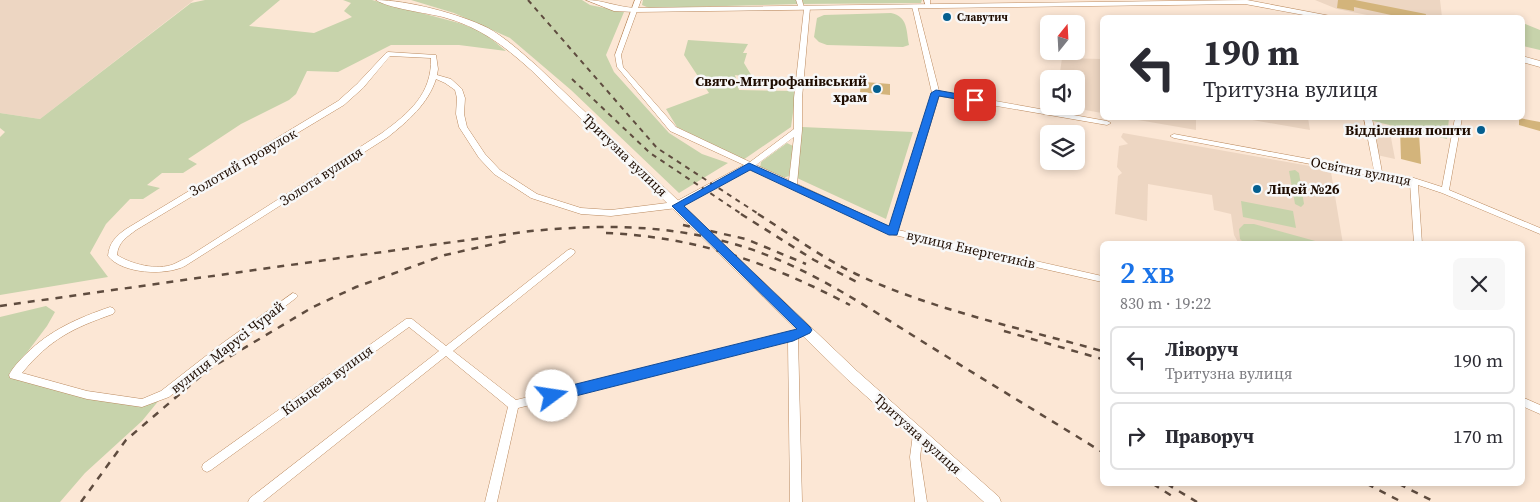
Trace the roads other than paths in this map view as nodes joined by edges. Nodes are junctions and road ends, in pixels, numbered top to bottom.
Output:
1 (380, 0) edge
2 (590, 0) edge
3 (638, 0) edge
4 (1049, 2) edge
5 (928, 3) edge
6 (802, 5) edge
7 (915, 6) junction
8 (635, 10) junction
9 (1320, 15) edge
10 (1525, 60) edge
11 (1540, 64) edge
12 (433, 76) junction
13 (432, 87) junction
14 (458, 88) junction
15 (936, 93) junction
16 (1368, 120) edge
17 (1459, 120) edge
18 (1107, 124) dead end
19 (798, 130) junction
20 (1174, 136) dead end
21 (749, 166) junction
22 (1378, 173) junction
23 (1414, 181) junction
24 (793, 185) junction
25 (1445, 191) junction
26 (677, 206) junction
27 (1540, 231) edge
28 (893, 232) junction
29 (1418, 241) edge
30 (571, 252) dead end
31 (172, 268) joint
32 (1100, 279) edge
33 (293, 296) dead end
34 (110, 311) dead end
35 (806, 330) junction
36 (793, 336) junction
37 (446, 351) junction
38 (1525, 402) edge
39 (514, 405) junction
40 (1540, 410) edge
41 (918, 434) junction
42 (207, 467) dead end
43 (254, 502) edge
44 (490, 502) edge
45 (796, 502) edge
46 (922, 502) edge
47 (994, 502) edge

1 - 26 street, Тритузна вулиця
2 - 8 street
3 - 8 street, вулиця Енергетиків
4 - 5 street
4 - 9 street
5 - 7 street
6 - 7 street
6 - 8 street
6 - 19 street
7 - 15 street
8 - 21 street, вулиця Енергетиків
10 - 11 street
12 - 13 street
12 - 14 street
12 - 31 street, Золотий провулок
13 - 14 street
13 - 31 street, Золота вулиця
14 - 26 street
15 - 18 street
15 - 28 street
16 - 22 street
17 - 25 street
19 - 21 street
19 - 24 street
20 - 22 street, Освітня вулиця
21 - 24 street, вулиця Енергетиків
21 - 26 street
22 - 23 street, Освітня вулиця
23 - 25 street, Освітня вулиця
23 - 29 street
24 - 28 street, вулиця Енергетиків
25 - 27 street, Освітня вулиця
26 - 35 street, Тритузна вулиця
28 - 32 street, вулиця Енергетиків
30 - 37 street
33 - 34 street, вулиця Марусі Чурай
35 - 36 street
35 - 41 street, Тритузна вулиця
36 - 39 street
36 - 45 street
37 - 39 street, Кільцева вулиця
37 - 42 street, Кільцева вулиця
37 - 43 street
38 - 40 street
39 - 44 street
41 - 46 street
41 - 47 street, Тритузна вулиця

